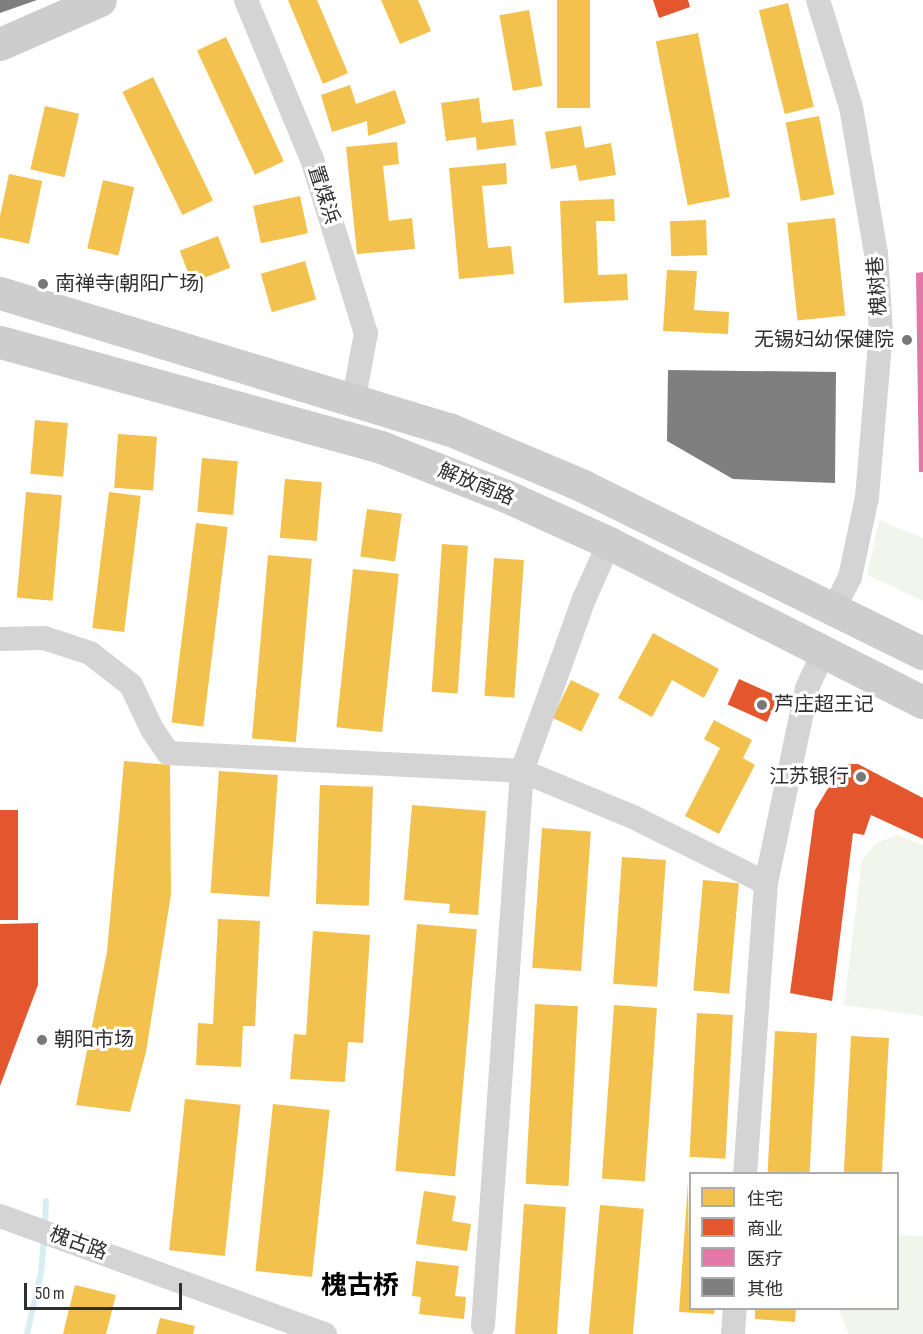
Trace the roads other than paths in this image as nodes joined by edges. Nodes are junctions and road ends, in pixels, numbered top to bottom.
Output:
1 (100, 0) edge
2 (246, 0) edge
3 (818, 0) edge
4 (0, 44) edge
5 (0, 293) edge
6 (0, 342) edge
7 (354, 398) junction
8 (609, 543) junction
9 (834, 609) junction
10 (0, 639) edge
11 (824, 652) junction
12 (923, 653) edge
13 (923, 702) edge
14 (522, 771) junction
15 (766, 883) junction
16 (745, 1172) edge
17 (0, 1216) edge
18 (735, 1310) edge
19 (483, 1326) dead end
20 (325, 1334) edge
21 (734, 1334) edge

1 - 4 main road
2 - 7 street, 置煤浜
3 - 9 street, 槐树巷
5 - 7 main road, 解放南路
6 - 8 main road, 解放南路
7 - 9 main road, 解放南路
8 - 11 main road, 解放南路
8 - 14 street
9 - 12 main road, 解放南路
10 - 14 street
11 - 13 main road, 解放南路
11 - 15 street
14 - 15 street
14 - 19 street
15 - 16 street
17 - 20 street, 槐古路
18 - 21 street

